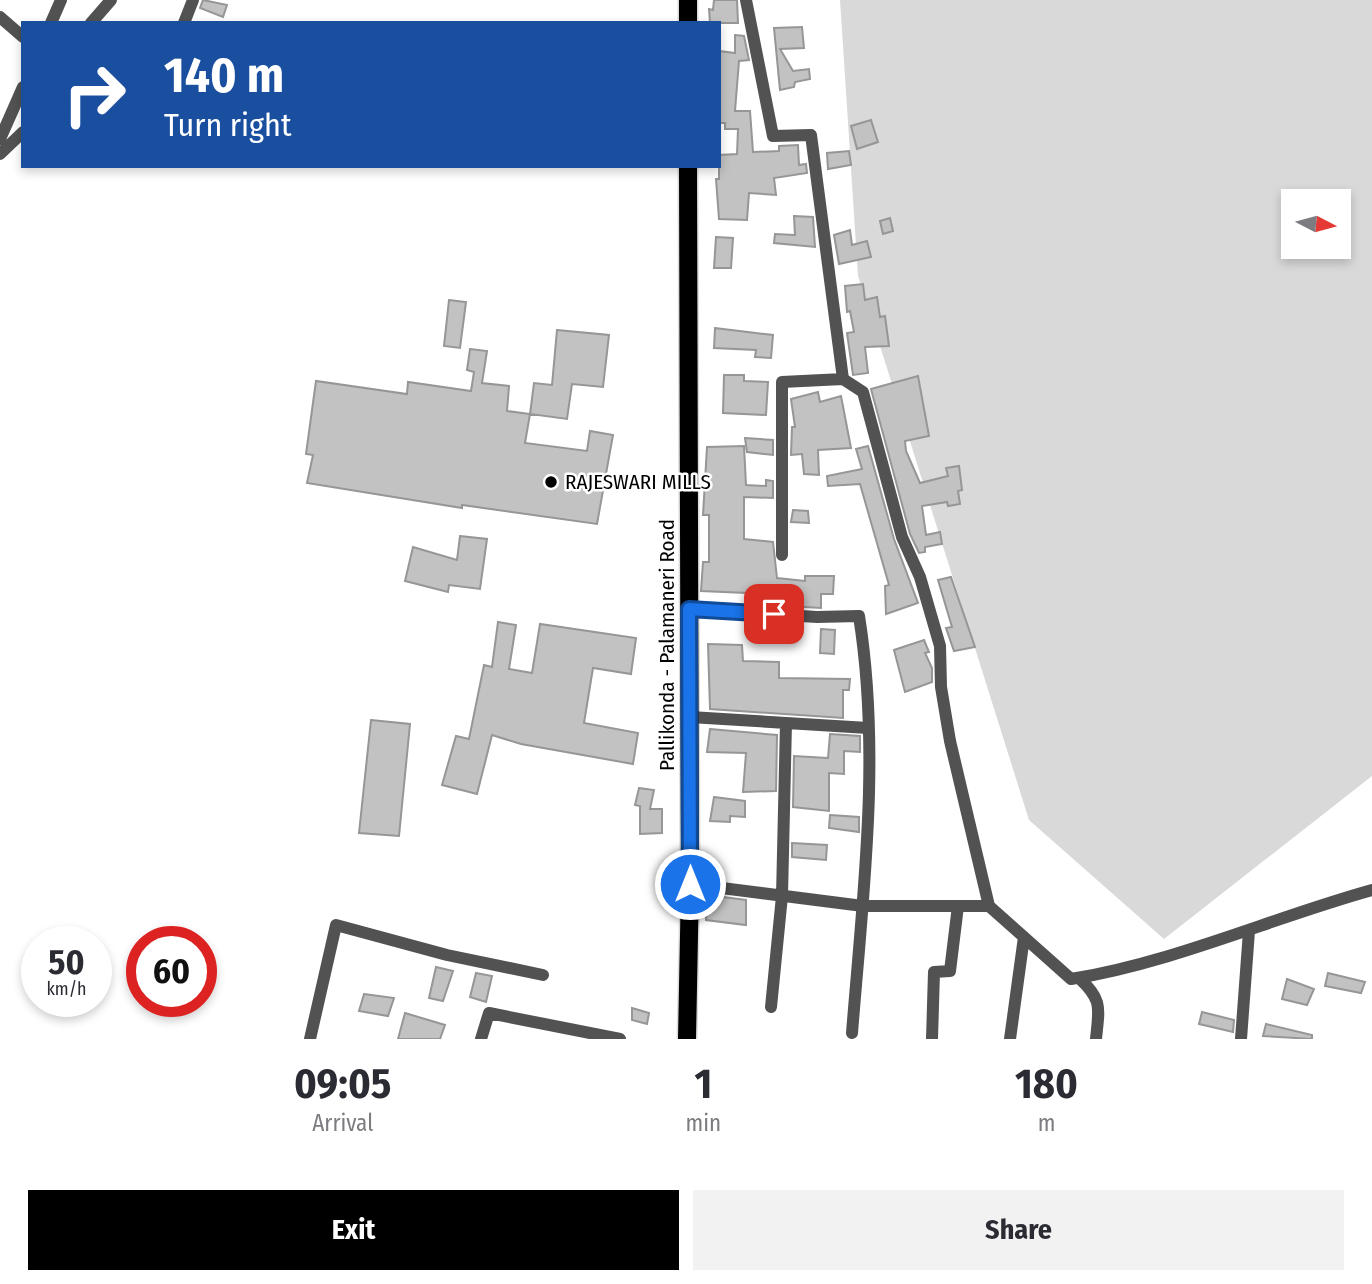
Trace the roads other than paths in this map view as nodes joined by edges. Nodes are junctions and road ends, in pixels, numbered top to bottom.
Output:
1 (61, 0) edge
2 (111, 0) edge
3 (193, 0) edge
4 (688, 0) edge
5 (746, 0) edge
6 (0, 17) edge
7 (52, 21) edge
8 (93, 21) edge
9 (185, 21) edge
10 (688, 21) edge
11 (21, 35) edge
12 (21, 92) edge
13 (21, 134) edge
14 (0, 139) edge
15 (0, 154) edge
16 (688, 168) edge
17 (844, 379) junction
18 (782, 555) dead end
19 (689, 609) junction
20 (690, 717) junction
21 (786, 723) junction
22 (868, 728) junction
23 (690, 884) junction
24 (1372, 890) edge
25 (782, 895) junction
26 (863, 906) junction
27 (958, 906) junction
28 (989, 906) junction
29 (1249, 931) junction
30 (1024, 937) junction
31 (543, 975) dead end
32 (1079, 978) junction
33 (771, 1007) dead end
34 (852, 1033) dead end
35 (310, 1039) edge
36 (481, 1039) edge
37 (620, 1039) edge
38 (687, 1039) edge
39 (932, 1039) edge
40 (1010, 1039) edge
41 (1096, 1039) edge
42 (1241, 1039) edge

1 - 7 street
2 - 8 street
3 - 9 street
4 - 10 main road
5 - 17 street
6 - 11 street
12 - 14 street
13 - 15 street
16 - 19 main road, Pallikonda - Palamaneri Road
17 - 18 street
17 - 28 street
19 - 20 main road, Pallikonda - Palamaneri Road
19 - 22 street
20 - 21 street
20 - 23 main road, Pallikonda - Palamaneri Road
21 - 22 street
21 - 25 street
22 - 26 street
23 - 25 street
23 - 38 main road, Pallikonda - Palamaneri Road
24 - 29 street
25 - 26 street
25 - 33 street
26 - 27 street
26 - 34 street
27 - 28 street
27 - 39 street
28 - 30 street
29 - 32 street
29 - 42 street
30 - 32 street
30 - 40 street
31 - 35 street
32 - 41 street
36 - 37 street

